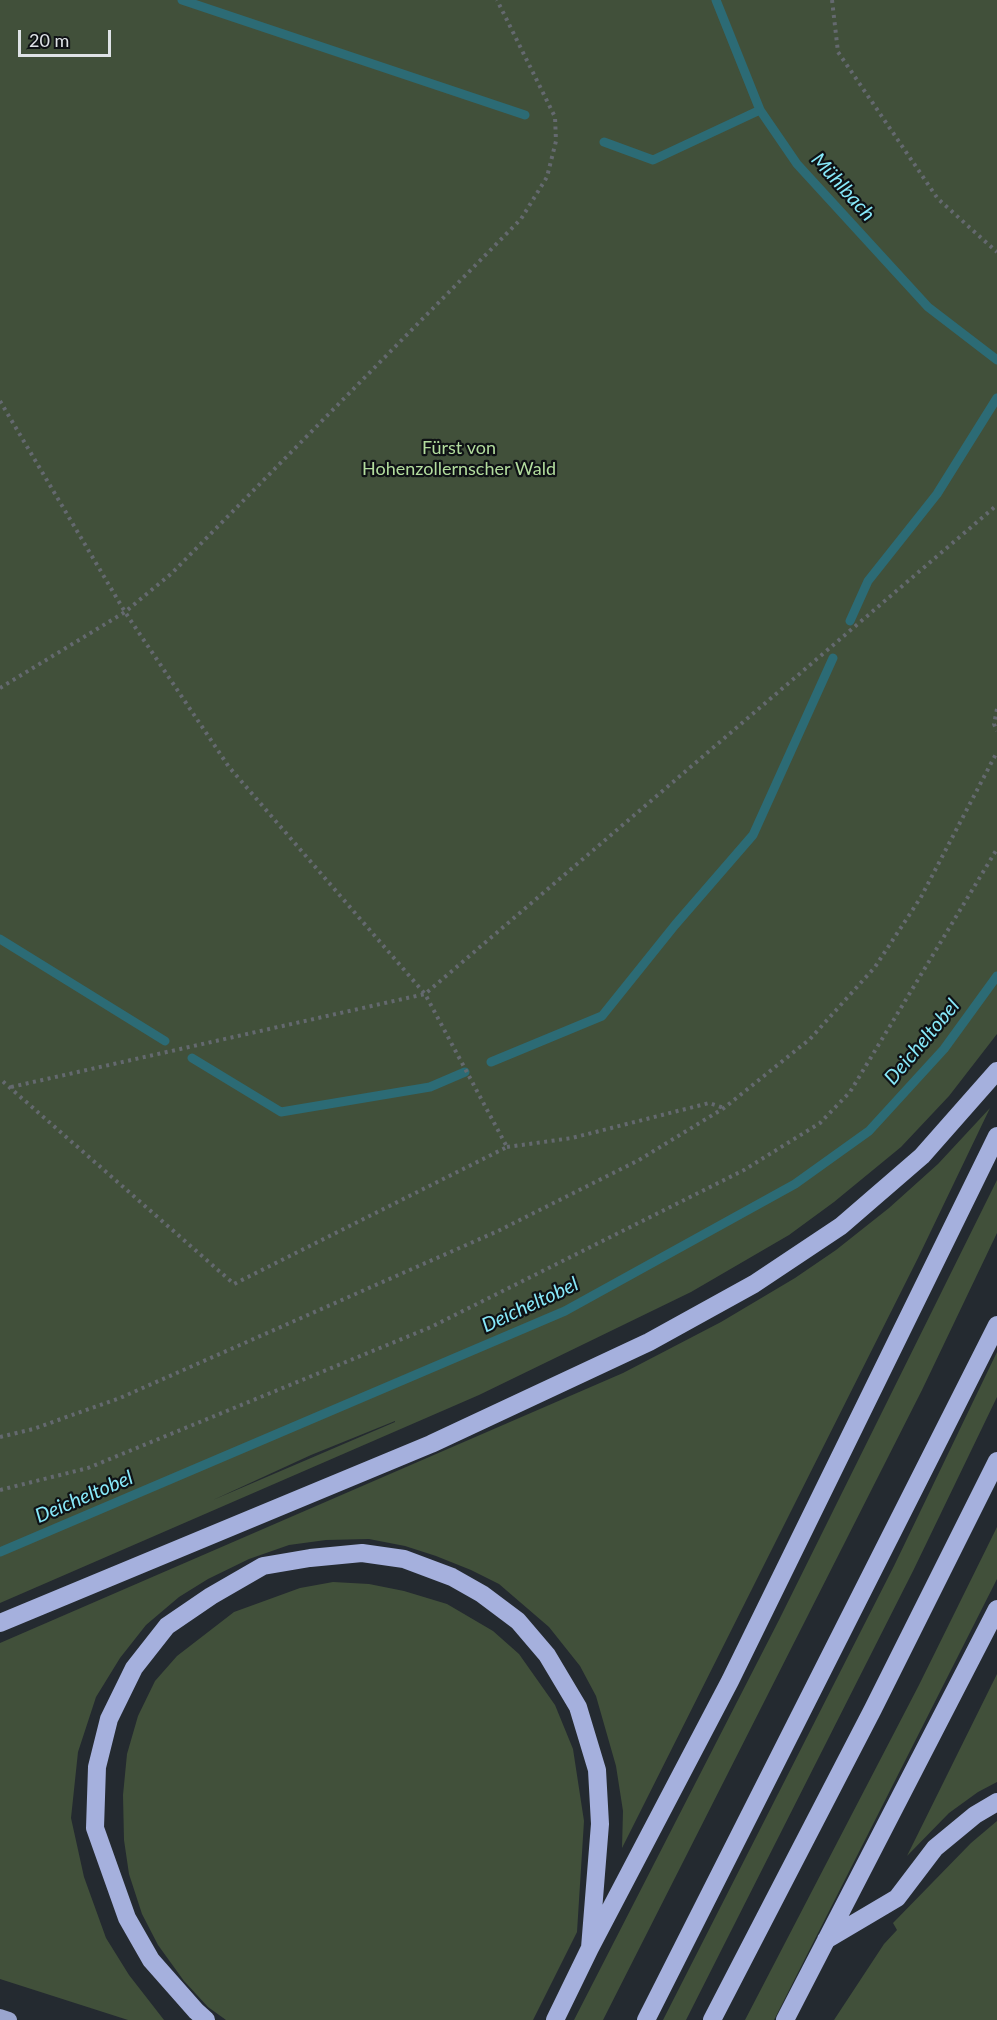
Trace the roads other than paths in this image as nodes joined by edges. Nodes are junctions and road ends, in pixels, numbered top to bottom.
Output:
1 (997, 1071) edge
2 (997, 1136) edge
3 (997, 1325) edge
4 (997, 1461) edge
5 (997, 1609) edge
6 (0, 1623) edge
7 (997, 1802) edge
8 (826, 1940) junction
9 (590, 1948) junction
10 (0, 2017) edge
11 (9, 2020) edge
12 (206, 2020) edge
13 (555, 2020) edge
14 (646, 2020) edge
15 (712, 2020) edge
16 (785, 2020) edge

1 - 6 highway
2 - 9 highway
3 - 14 highway
4 - 15 highway
5 - 8 highway
7 - 8 highway
8 - 16 highway
9 - 12 highway
9 - 13 highway
10 - 11 highway

